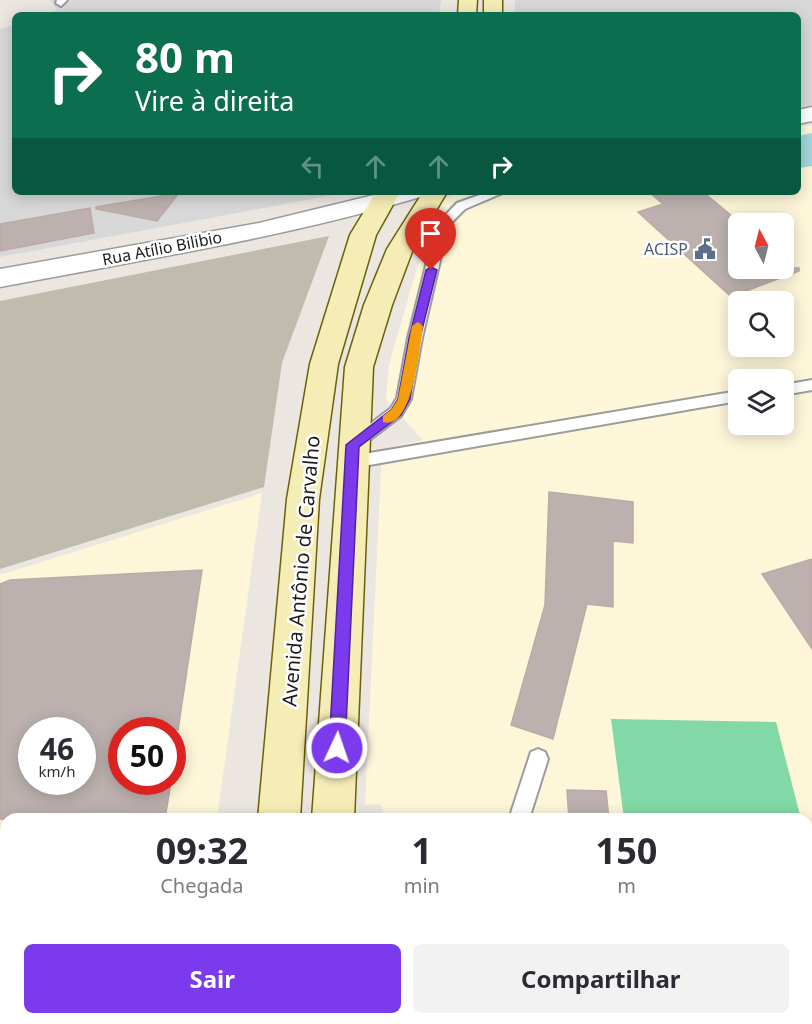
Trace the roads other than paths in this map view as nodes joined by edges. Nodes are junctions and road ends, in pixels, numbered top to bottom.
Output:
1 (433, 195) edge
2 (492, 195) edge
3 (384, 198) edge
4 (323, 217) junction
5 (363, 235) junction
6 (400, 249) junction
7 (0, 278) edge
8 (812, 385) edge
9 (794, 388) edge
10 (728, 397) edge
11 (352, 453) junction
12 (538, 759) dead end
13 (279, 813) edge
14 (333, 813) edge
15 (521, 813) edge

1 - 6 main road, Avenida Antônio de Carvalho
2 - 11 lane
3 - 4 street, Rua Atílio Bilibio
3 - 5 main road, Avenida Antônio de Carvalho
3 - 6 main road
4 - 5 street
4 - 7 street, Rua Atílio Bilibio
5 - 13 main road, Avenida Antônio de Carvalho
6 - 11 main road, Avenida Antônio de Carvalho
8 - 9 lane
10 - 11 lane
11 - 14 main road, Avenida Antônio de Carvalho
12 - 15 lane

